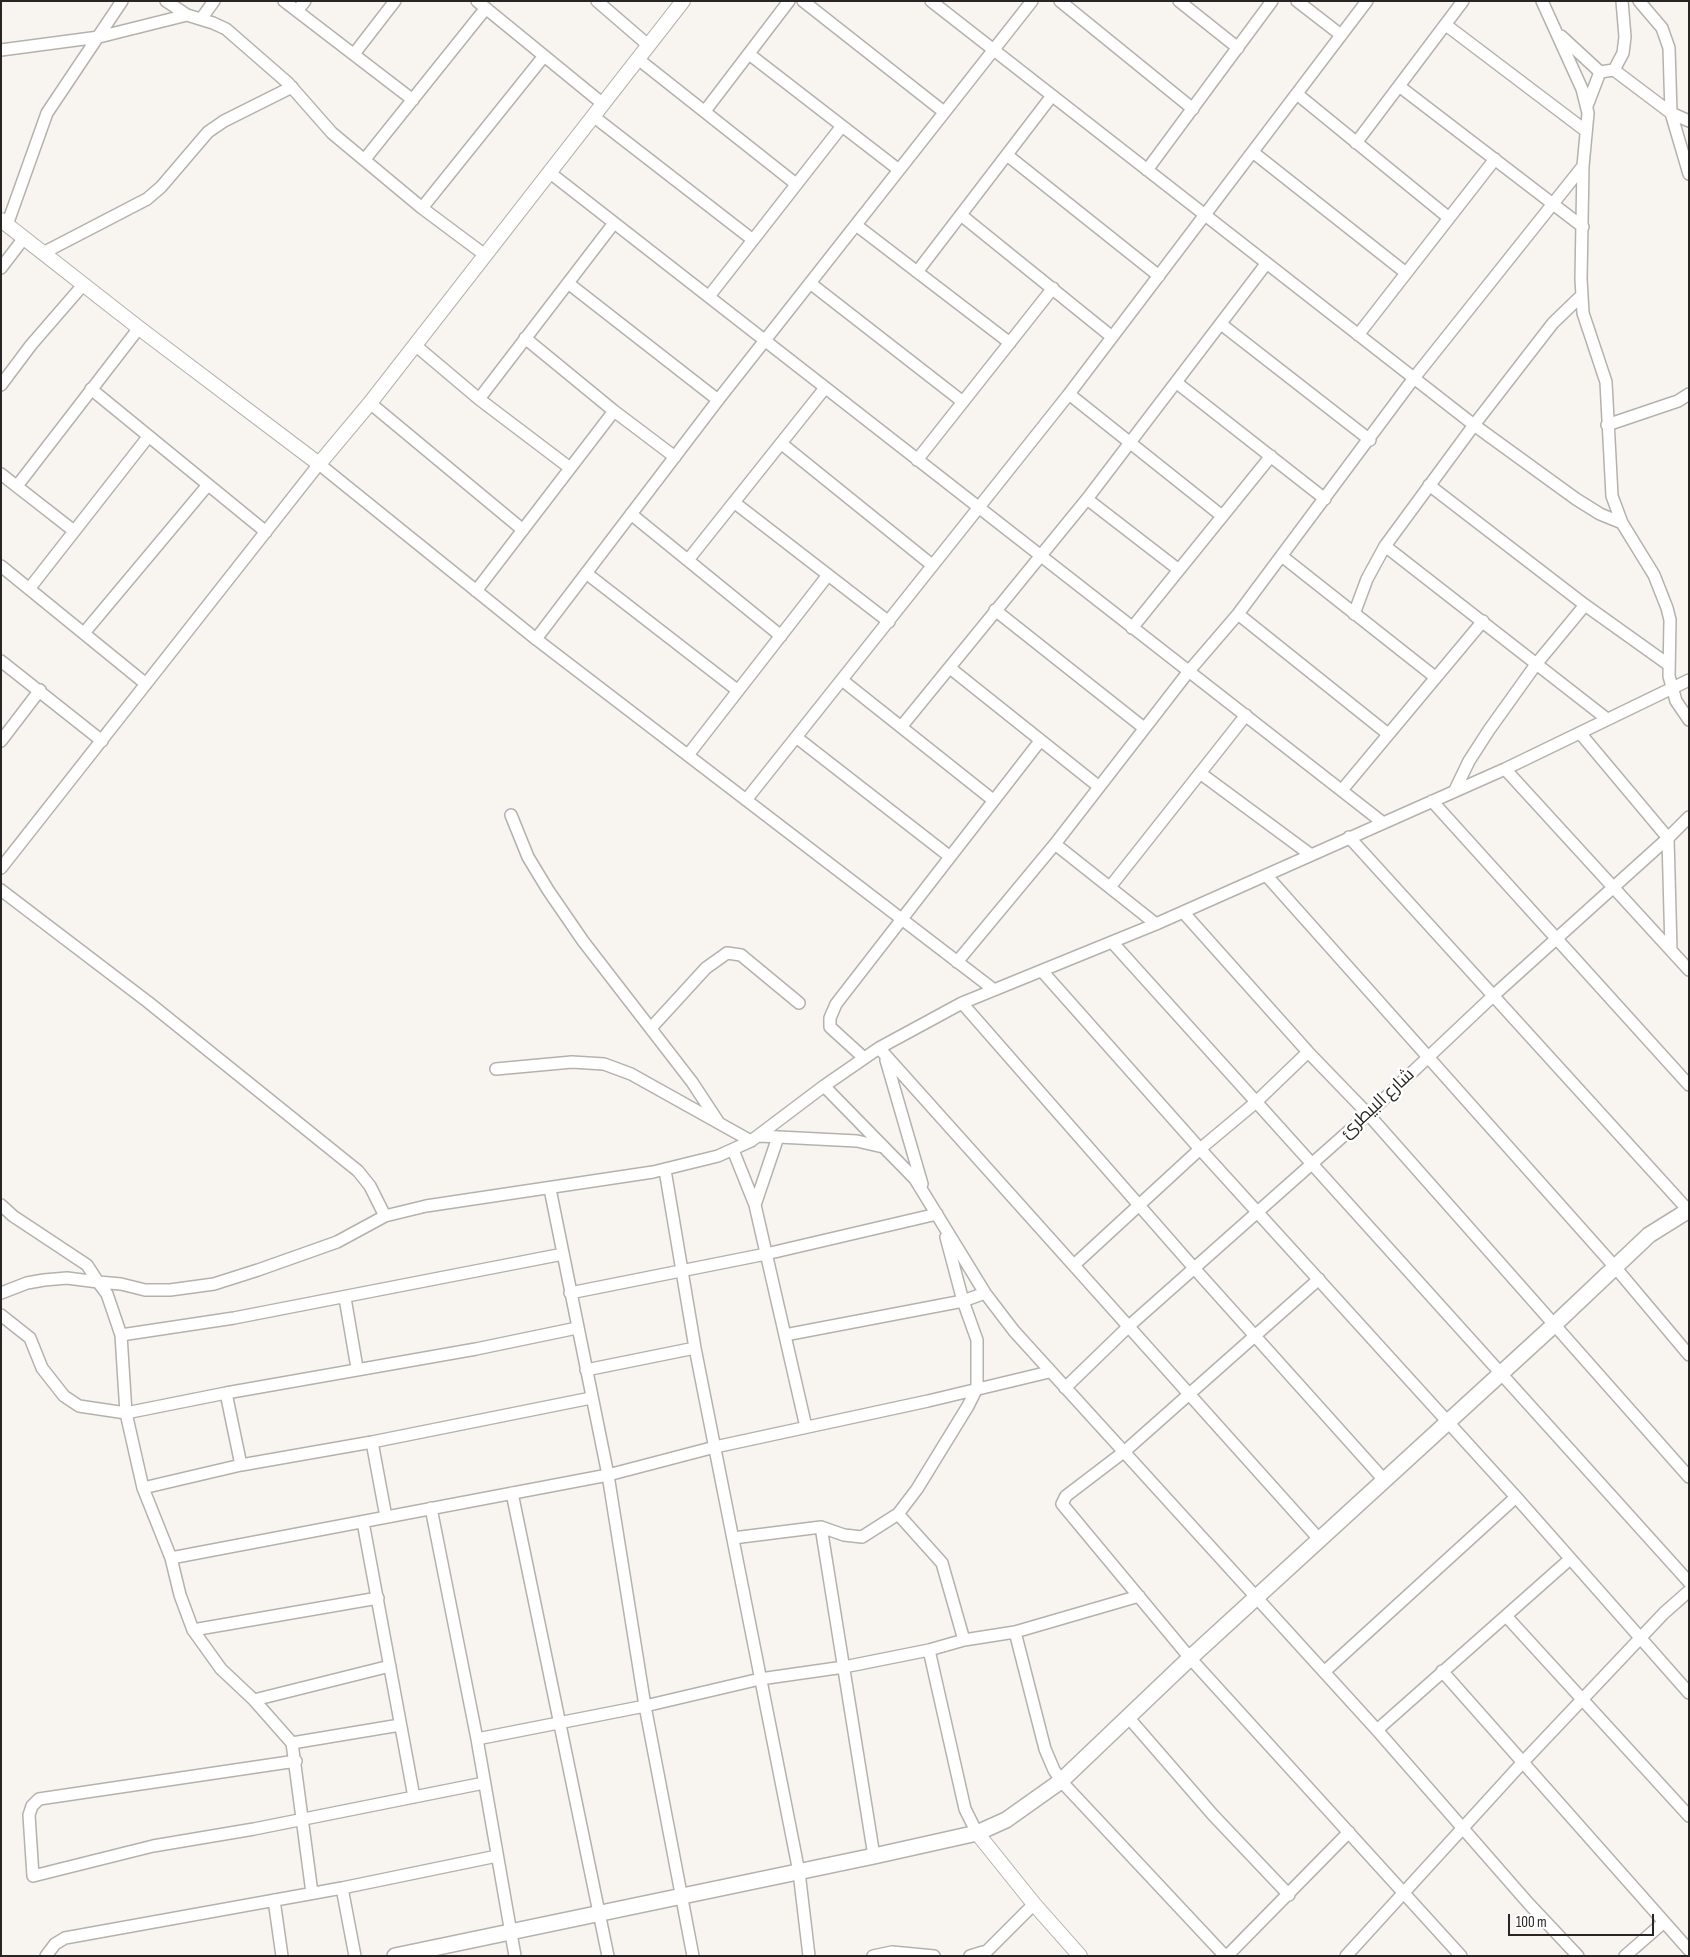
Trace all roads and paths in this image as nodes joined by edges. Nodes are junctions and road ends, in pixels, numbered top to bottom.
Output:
1 (122, 1) edge
2 (166, 1) edge
3 (214, 1) edge
4 (284, 1) edge
5 (305, 1) edge
6 (395, 1) edge
7 (597, 1) edge
8 (682, 1) edge
9 (789, 1) edge
10 (802, 1) edge
11 (1032, 1) edge
12 (1060, 1) edge
13 (1179, 1) edge
14 (1272, 1) edge
15 (1297, 1) edge
16 (1368, 1) edge
17 (1463, 1) edge
18 (1542, 1) edge
19 (1622, 1) edge
20 (934, 2) edge
21 (1641, 2) edge
22 (481, 5) edge
23 (298, 11) junction
24 (186, 16) junction
25 (201, 19) junction
26 (1446, 25) junction
27 (1555, 31) junction
28 (1341, 35) junction
29 (98, 37) junction
30 (648, 45) junction
31 (1238, 48) junction
32 (1, 50) edge
33 (992, 51) junction
34 (354, 54) junction
35 (749, 54) junction
36 (544, 56) junction
37 (638, 59) junction
38 (1614, 70) junction
39 (1600, 72) junction
40 (1399, 86) junction
41 (292, 87) junction
42 (1297, 94) junction
43 (1051, 97) junction
44 (413, 100) junction
45 (603, 104) junction
46 (1587, 106) junction
47 (1193, 108) junction
48 (705, 111) junction
49 (944, 112) junction
50 (1671, 113) junction
51 (594, 116) junction
52 (1689, 121) edge
53 (842, 126) junction
54 (1586, 131) junction
55 (1356, 144) junction
56 (1254, 153) junction
57 (1007, 155) junction
58 (365, 159) junction
59 (1495, 159) junction
60 (1583, 166) junction
61 (899, 170) junction
62 (1147, 170) junction
63 (549, 172) junction
64 (1689, 174) edge
65 (796, 184) junction
66 (1553, 204) junction
67 (422, 208) junction
68 (961, 215) junction
69 (1205, 217) junction
70 (1449, 218) junction
71 (4, 222) edge
72 (614, 223) junction
73 (856, 225) junction
74 (1582, 227) junction
75 (24, 238) junction
76 (753, 240) junction
77 (43, 253) junction
78 (485, 254) junction
79 (1266, 264) junction
80 (1, 268) edge
81 (917, 272) junction
82 (1406, 273) junction
83 (1159, 276) junction
84 (568, 283) junction
85 (810, 283) junction
86 (84, 285) junction
87 (1053, 288) junction
88 (710, 295) junction
89 (1582, 295) junction
90 (1221, 324) junction
91 (138, 328) junction
92 (1358, 335) junction
93 (1112, 337) junction
94 (525, 338) junction
95 (766, 341) junction
96 (1010, 343) junction
97 (415, 345) junction
98 (1414, 378) junction
99 (1176, 383) junction
100 (1, 385) edge
101 (825, 388) junction
102 (91, 389) junction
103 (1069, 394) junction
104 (1689, 394) edge
105 (479, 399) junction
106 (718, 400) junction
107 (963, 402) junction
108 (370, 403) junction
109 (614, 411) junction
110 (1474, 425) junction
111 (1607, 425) junction
112 (148, 437) junction
113 (1370, 440) junction
114 (1131, 443) junction
115 (782, 444) junction
116 (1271, 456) junction
117 (675, 457) junction
118 (917, 460) junction
119 (319, 464) junction
120 (570, 468) junction
121 (1, 474) edge
122 (1429, 485) junction
123 (17, 486) junction
124 (207, 486) junction
125 (1087, 499) junction
126 (1325, 499) junction
127 (735, 503) junction
128 (979, 508) junction
129 (632, 514) junction
130 (1222, 516) junction
131 (1622, 524) junction
132 (523, 530) junction
133 (74, 531) junction
134 (266, 532) junction
135 (1385, 546) junction
136 (1040, 555) junction
137 (1282, 557) junction
138 (688, 560) junction
139 (932, 565) junction
140 (1, 566) edge
141 (1179, 570) junction
142 (586, 573) junction
143 (828, 575) junction
144 (29, 589) junction
145 (476, 591) junction
146 (1585, 605) junction
147 (994, 610) junction
148 (1238, 614) junction
149 (1354, 614) junction
150 (1483, 621) junction
151 (889, 622) junction
152 (1132, 628) junction
153 (84, 633) junction
154 (781, 636) junction
155 (536, 639) junction
156 (1, 661) edge
157 (1537, 663) junction
158 (1668, 665) junction
159 (950, 668) junction
160 (1190, 671) junction
161 (1436, 677) junction
162 (842, 680) junction
163 (1689, 680) edge
164 (146, 684) junction
165 (1672, 687) junction
166 (40, 690) junction
167 (737, 690) junction
168 (1246, 715) junction
169 (1607, 719) junction
170 (1689, 720) edge
171 (901, 727) junction
172 (1144, 728) junction
173 (1580, 733) junction
174 (1388, 734) junction
175 (796, 736) junction
176 (1, 741) edge
177 (102, 741) junction
178 (1040, 741) junction
179 (688, 755) junction
180 (1505, 769) junction
181 (1200, 772) junction
182 (1098, 786) junction
183 (1342, 790) junction
184 (1455, 790) junction
185 (746, 800) junction
186 (993, 800) junction
187 (1432, 801) junction
188 (512, 815) dead end
189 (1689, 817) edge
190 (1382, 822) junction
191 (1349, 837) junction
192 (1668, 838) junction
193 (1055, 844) junction
194 (1311, 855) junction
195 (949, 856) junction
196 (1, 868) edge
197 (1266, 874) junction
198 (1110, 887) junction
199 (1613, 889) junction
200 (1, 890) edge
201 (1183, 912) junction
202 (900, 918) junction
203 (1156, 924) junction
204 (1557, 939) junction
205 (1112, 942) junction
206 (1670, 950) junction
207 (957, 962) junction
208 (1042, 970) junction
209 (1689, 970) edge
210 (993, 990) junction
211 (1494, 996) junction
212 (799, 1003) dead end
213 (962, 1003) junction
214 (651, 1028) junction
215 (882, 1052) junction
216 (1308, 1052) junction
217 (864, 1058) junction
218 (1428, 1058) junction
219 (496, 1070) dead end
220 (1689, 1085) edge
221 (824, 1086) junction
222 (1255, 1103) junction
223 (1368, 1114) junction
224 (719, 1123) junction
225 (778, 1137) junction
226 (755, 1138) junction
227 (885, 1148) junction
228 (1200, 1149) junction
229 (733, 1150) junction
230 (1312, 1164) junction
231 (665, 1170) junction
232 (550, 1189) junction
233 (925, 1194) junction
234 (1, 1205) edge
235 (755, 1205) junction
236 (1140, 1206) junction
237 (1689, 1210) edge
238 (1257, 1211) junction
239 (937, 1214) junction
240 (385, 1216) junction
241 (943, 1226) junction
242 (563, 1254) junction
243 (766, 1254) junction
244 (1074, 1265) junction
245 (1615, 1267) junction
246 (1194, 1268) junction
247 (681, 1271) junction
248 (1319, 1278) junction
249 (98, 1282) junction
250 (1, 1293) edge
251 (570, 1293) junction
252 (986, 1293) junction
253 (345, 1298) junction
254 (963, 1301) junction
255 (1, 1315) edge
256 (1555, 1324) junction
257 (1128, 1326) junction
258 (577, 1328) junction
259 (120, 1335) junction
260 (785, 1335) junction
261 (1254, 1335) junction
262 (695, 1348) junction
263 (1689, 1355) edge
264 (357, 1368) junction
265 (586, 1370) junction
266 (1049, 1372) junction
267 (1501, 1373) junction
268 (977, 1388) junction
269 (1065, 1388) junction
270 (226, 1393) junction
271 (1189, 1393) junction
272 (591, 1398) junction
273 (126, 1413) junction
274 (1447, 1422) junction
275 (806, 1427) junction
276 (372, 1442) junction
277 (714, 1447) junction
278 (1125, 1451) junction
279 (241, 1465) junction
280 (608, 1475) junction
281 (1689, 1477) edge
282 (1385, 1481) junction
283 (143, 1488) junction
284 (512, 1494) junction
285 (1516, 1497) junction
286 (431, 1508) junction
287 (898, 1514) junction
288 (386, 1517) junction
289 (363, 1522) junction
290 (821, 1527) junction
291 (733, 1538) junction
292 (1319, 1539) junction
293 (171, 1558) junction
294 (1570, 1559) junction
295 (1689, 1582) edge
296 (1689, 1591) edge
297 (1139, 1596) junction
298 (1256, 1597) junction
299 (378, 1598) junction
300 (1506, 1616) junction
301 (193, 1630) junction
302 (1015, 1632) junction
303 (1642, 1639) junction
304 (964, 1640) junction
305 (929, 1650) junction
306 (1190, 1658) junction
307 (390, 1666) junction
308 (844, 1667) junction
309 (1442, 1671) junction
310 (1324, 1672) junction
311 (760, 1679) junction
312 (1689, 1693) edge
313 (254, 1700) junction
314 (1583, 1700) junction
315 (646, 1706) junction
316 (1128, 1717) junction
317 (558, 1724) junction
318 (400, 1725) junction
319 (1377, 1730) junction
320 (477, 1739) junction
321 (292, 1743) junction
322 (296, 1761) junction
323 (1523, 1762) junction
324 (1061, 1781) junction
325 (484, 1783) junction
326 (414, 1797) junction
327 (1689, 1816) edge
328 (304, 1819) junction
329 (1463, 1827) junction
330 (1349, 1832) junction
331 (977, 1833) junction
332 (496, 1856) junction
333 (874, 1856) junction
334 (799, 1872) junction
335 (342, 1888) junction
336 (1404, 1892) junction
337 (312, 1893) junction
338 (1289, 1895) junction
339 (683, 1897) junction
340 (274, 1900) junction
341 (1034, 1904) junction
342 (601, 1915) junction
343 (1664, 1922) junction
344 (511, 1933) junction
345 (1689, 1950) edge
346 (434, 1952) edge
347 (892, 1954) edge
348 (982, 1954) edge
349 (46, 1956) edge
350 (282, 1956) edge
351 (355, 1956) edge
352 (395, 1956) edge
353 (515, 1956) edge
354 (608, 1956) edge
355 (693, 1956) edge
356 (810, 1956) edge
357 (873, 1956) edge
358 (934, 1956) edge
359 (970, 1956) edge
360 (1080, 1956) edge
361 (1226, 1956) edge
362 (1346, 1956) edge
363 (1461, 1956) edge
364 (1578, 1956) edge
365 (1625, 1956) edge

1 - 29 street
2 - 24 street
3 - 25 street
4 - 23 street
5 - 23 street
6 - 34 street
7 - 30 street
8 - 30 street
9 - 35 street
10 - 49 street
11 - 33 street
12 - 47 street
13 - 31 street
14 - 31 street
15 - 28 street
16 - 28 street
17 - 26 street
18 - 27 street
19 - 38 street
20 - 33 street
21 - 50 street
22 - 36 street
22 - 44 street
23 - 34 street
24 - 25 street
24 - 29 street
25 - 41 street
26 - 40 street
26 - 54 street
27 - 39 street
27 - 46 street
28 - 42 street
29 - 32 street
29 - 71 street
30 - 37 street
31 - 47 street
33 - 43 street
33 - 49 street
34 - 44 street
35 - 48 street
35 - 53 street
36 - 45 street
36 - 67 street
37 - 45 street
37 - 48 street
38 - 39 street
38 - 50 street
39 - 46 street
40 - 55 street
40 - 59 street
41 - 58 street
41 - 77 street
42 - 55 street
42 - 56 street
43 - 57 street
43 - 62 street
44 - 58 street
45 - 51 street
46 - 54 street
47 - 62 street
48 - 65 street
49 - 61 street
50 - 52 street
50 - 64 street
51 - 63 street
51 - 76 street
53 - 61 street
53 - 65 street
54 - 60 street
55 - 70 street
56 - 69 street
56 - 82 street
57 - 68 street
57 - 83 street
58 - 67 street
59 - 66 street
59 - 70 street
60 - 66 street
60 - 74 street
61 - 73 street
62 - 69 street
63 - 72 street
63 - 78 street
65 - 76 street
66 - 74 street
66 - 98 street
67 - 78 street
68 - 81 street
68 - 87 street
69 - 79 street
69 - 83 street
70 - 82 street
71 - 75 street
72 - 84 street
72 - 88 street
73 - 81 street
73 - 85 street
74 - 89 street
75 - 77 street
75 - 80 street
76 - 88 street
77 - 86 street
78 - 97 street
79 - 90 street
79 - 92 street
81 - 96 street
82 - 92 street
83 - 93 street
84 - 94 street
84 - 106 street
85 - 95 street
85 - 107 street
86 - 91 street
86 - 100 street
87 - 93 street
87 - 96 street
88 - 95 street
89 - 110 street
89 - 111 street
90 - 99 street
90 - 113 street
91 - 102 street
91 - 119 street
92 - 98 street
93 - 103 street
94 - 105 street
94 - 109 street
95 - 101 street
95 - 106 street
96 - 107 street
97 - 105 street
97 - 108 street
98 - 110 street
98 - 113 street
99 - 114 street
99 - 116 street
101 - 115 street
101 - 118 street
102 - 112 street
102 - 123 street
103 - 114 street
103 - 128 street
104 - 111 street
105 - 120 street
106 - 117 street
107 - 118 street
108 - 119 street
108 - 132 street
109 - 117 street
109 - 120 street
110 - 122 street
110 - 131 street
111 - 131 street
112 - 124 street
112 - 133 street
113 - 126 street
114 - 125 street
114 - 130 street
115 - 127 street
115 - 139 street
116 - 126 street
116 - 130 street
117 - 129 street
118 - 128 street
119 - 134 street
119 - 145 street
120 - 132 street
121 - 123 street
122 - 135 street
122 - 146 street
123 - 133 street
124 - 134 street
124 - 153 street
125 - 136 street
125 - 141 street
126 - 137 street
127 - 138 street
127 - 143 street
128 - 136 street
128 - 139 street
129 - 138 street
129 - 142 street
130 - 141 street
131 - 158 street
132 - 145 street
133 - 144 street
134 - 164 street
135 - 149 street
135 - 150 street
136 - 147 street
136 - 152 street
137 - 148 street
137 - 149 street
138 - 154 street
139 - 151 street
140 - 144 street
141 - 152 street
142 - 155 street
142 - 167 street
143 - 151 street
143 - 154 street
144 - 153 street
145 - 155 street
146 - 157 street
146 - 158 street
147 - 159 street
147 - 172 street
148 - 160 street
148 - 174 street
149 - 161 street
150 - 157 street
150 - 161 street
151 - 162 street
152 - 160 street
153 - 164 street
154 - 167 street
155 - 179 street
156 - 166 street
157 - 169 street
157 - 184 street
158 - 165 street
159 - 171 street
159 - 178 street
160 - 168 street
160 - 172 street
161 - 174 street
162 - 171 street
162 - 175 street
163 - 165 street
164 - 177 street
165 - 169 street
165 - 170 street
166 - 176 street
166 - 177 street
167 - 179 street
168 - 181 street
168 - 183 street
169 - 173 street
171 - 186 street
172 - 182 street
173 - 180 street
173 - 192 street
174 - 183 street
175 - 185 street
175 - 195 street
177 - 196 street
178 - 182 street
178 - 186 street
179 - 185 street
180 - 184 street
180 - 199 street
181 - 194 street
181 - 198 street
182 - 193 street
183 - 190 street
184 - 187 street
185 - 202 street
186 - 195 street
187 - 190 street
187 - 204 street
188 - 214 street
189 - 192 street, شارع البيطرئ
190 - 191 street
191 - 194 street
191 - 211 street
192 - 199 street, شارع البيطرئ
192 - 206 street
193 - 198 street
193 - 207 street
194 - 197 street
195 - 202 street
197 - 201 street
197 - 218 street
198 - 203 street
199 - 204 street, شارع البيطرئ
199 - 206 street
200 - 240 street
201 - 203 street
201 - 216 street
202 - 207 street
202 - 217 street
203 - 205 street
204 - 211 street, شارع البيطرئ
204 - 220 street
205 - 208 street
205 - 222 street
206 - 209 street
207 - 210 street
208 - 210 street
208 - 228 street
210 - 213 street
211 - 218 street, شارع البيطرئ
211 - 237 street
212 - 214 street
213 - 215 street
213 - 236 street
214 - 224 street
215 - 217 street
215 - 233 street
215 - 244 street
216 - 222 street
216 - 223 street
217 - 221 street
218 - 223 street, شارع البيطرئ
218 - 245 street
219 - 224 street
221 - 226 street
221 - 227 street
222 - 228 street
222 - 230 street
223 - 230 street, شارع البيطرئ
223 - 256 street
224 - 226 street
225 - 226 street
225 - 227 street
225 - 235 street
226 - 229 street
227 - 233 street
228 - 236 street
228 - 238 street
229 - 231 street
229 - 235 street
230 - 238 street, شارع البيطرئ
230 - 267 street
231 - 232 street
231 - 247 street
232 - 240 street
232 - 242 street
233 - 239 street
234 - 249 street
235 - 243 street
236 - 244 street
236 - 246 street
237 - 245 main road
238 - 246 street, شارع البيطرئ
238 - 248 street
239 - 241 street
239 - 243 street
240 - 249 street
241 - 252 street
241 - 254 street
242 - 251 street
242 - 253 street
243 - 247 street
243 - 260 street
244 - 257 street
245 - 256 main road
245 - 263 street
246 - 257 street, شارع البيطرئ
246 - 261 street
247 - 251 street
247 - 262 street
248 - 261 street
248 - 274 street
249 - 250 street
249 - 259 street
251 - 258 street
252 - 254 street
252 - 266 street
253 - 259 street
253 - 264 street
254 - 260 street
254 - 268 street
255 - 273 street
256 - 267 main road
256 - 281 street
257 - 269 street, شارع البيطرئ
257 - 271 street
258 - 264 street
258 - 265 street
259 - 273 street
260 - 275 street
261 - 271 street
261 - 282 street
262 - 265 street
262 - 277 street
264 - 270 street
265 - 272 street
266 - 268 street
266 - 269 street
267 - 274 main road
267 - 295 street
268 - 275 street
268 - 287 street
269 - 278 street
270 - 273 street
270 - 279 street
271 - 278 street
271 - 292 street
272 - 276 street
272 - 280 street
273 - 283 street
274 - 282 main road
274 - 285 street
275 - 277 street
276 - 279 street
276 - 288 street
277 - 280 street
277 - 291 street
278 - 297 street
278 - 298 street
279 - 283 street
280 - 284 street
280 - 315 street
282 - 292 main road
283 - 293 street
284 - 286 street
284 - 317 street
285 - 294 street
285 - 310 street
286 - 288 street
286 - 320 street
287 - 290 street
287 - 304 street
288 - 289 street
289 - 293 street
289 - 299 street
290 - 291 street
290 - 308 street
291 - 311 street
292 - 298 main road
293 - 301 street
294 - 300 street
294 - 303 street
296 - 303 street
297 - 302 street
297 - 306 street
298 - 306 main road
298 - 310 street
299 - 301 street
299 - 307 street
300 - 309 street
300 - 314 street
301 - 313 street
302 - 304 street
302 - 324 street
303 - 312 street
303 - 314 street
304 - 305 street
305 - 308 street
305 - 331 street
306 - 316 main road
306 - 330 street
307 - 313 street
307 - 318 street
308 - 311 street
308 - 333 street
309 - 319 street
309 - 323 street
310 - 319 street
311 - 315 street
311 - 334 street
313 - 321 street
314 - 323 street
314 - 327 street
315 - 317 street
315 - 339 street
316 - 324 main road
316 - 338 street
317 - 320 street
317 - 342 street
318 - 321 street
318 - 326 street
319 - 329 street
320 - 325 street
321 - 322 street
322 - 328 street
322 - 328 street
323 - 329 street
323 - 343 street
324 - 331 main road
324 - 361 street
325 - 326 street
325 - 332 street
326 - 328 street
328 - 337 street
329 - 336 street
329 - 364 street
330 - 336 street
330 - 338 street
331 - 333 main road
331 - 341 street
332 - 335 street
332 - 344 street
333 - 334 main road
334 - 339 main road
334 - 356 street
335 - 337 street
335 - 351 street
336 - 362 street
336 - 363 street
337 - 340 street
338 - 361 street
339 - 342 main road
339 - 355 street
340 - 349 street
340 - 350 street
341 - 348 street
341 - 360 street
342 - 344 main road
342 - 354 street
343 - 345 street
343 - 365 street
344 - 346 main road
344 - 353 street
346 - 352 main road
347 - 357 street
347 - 358 street
348 - 359 street

